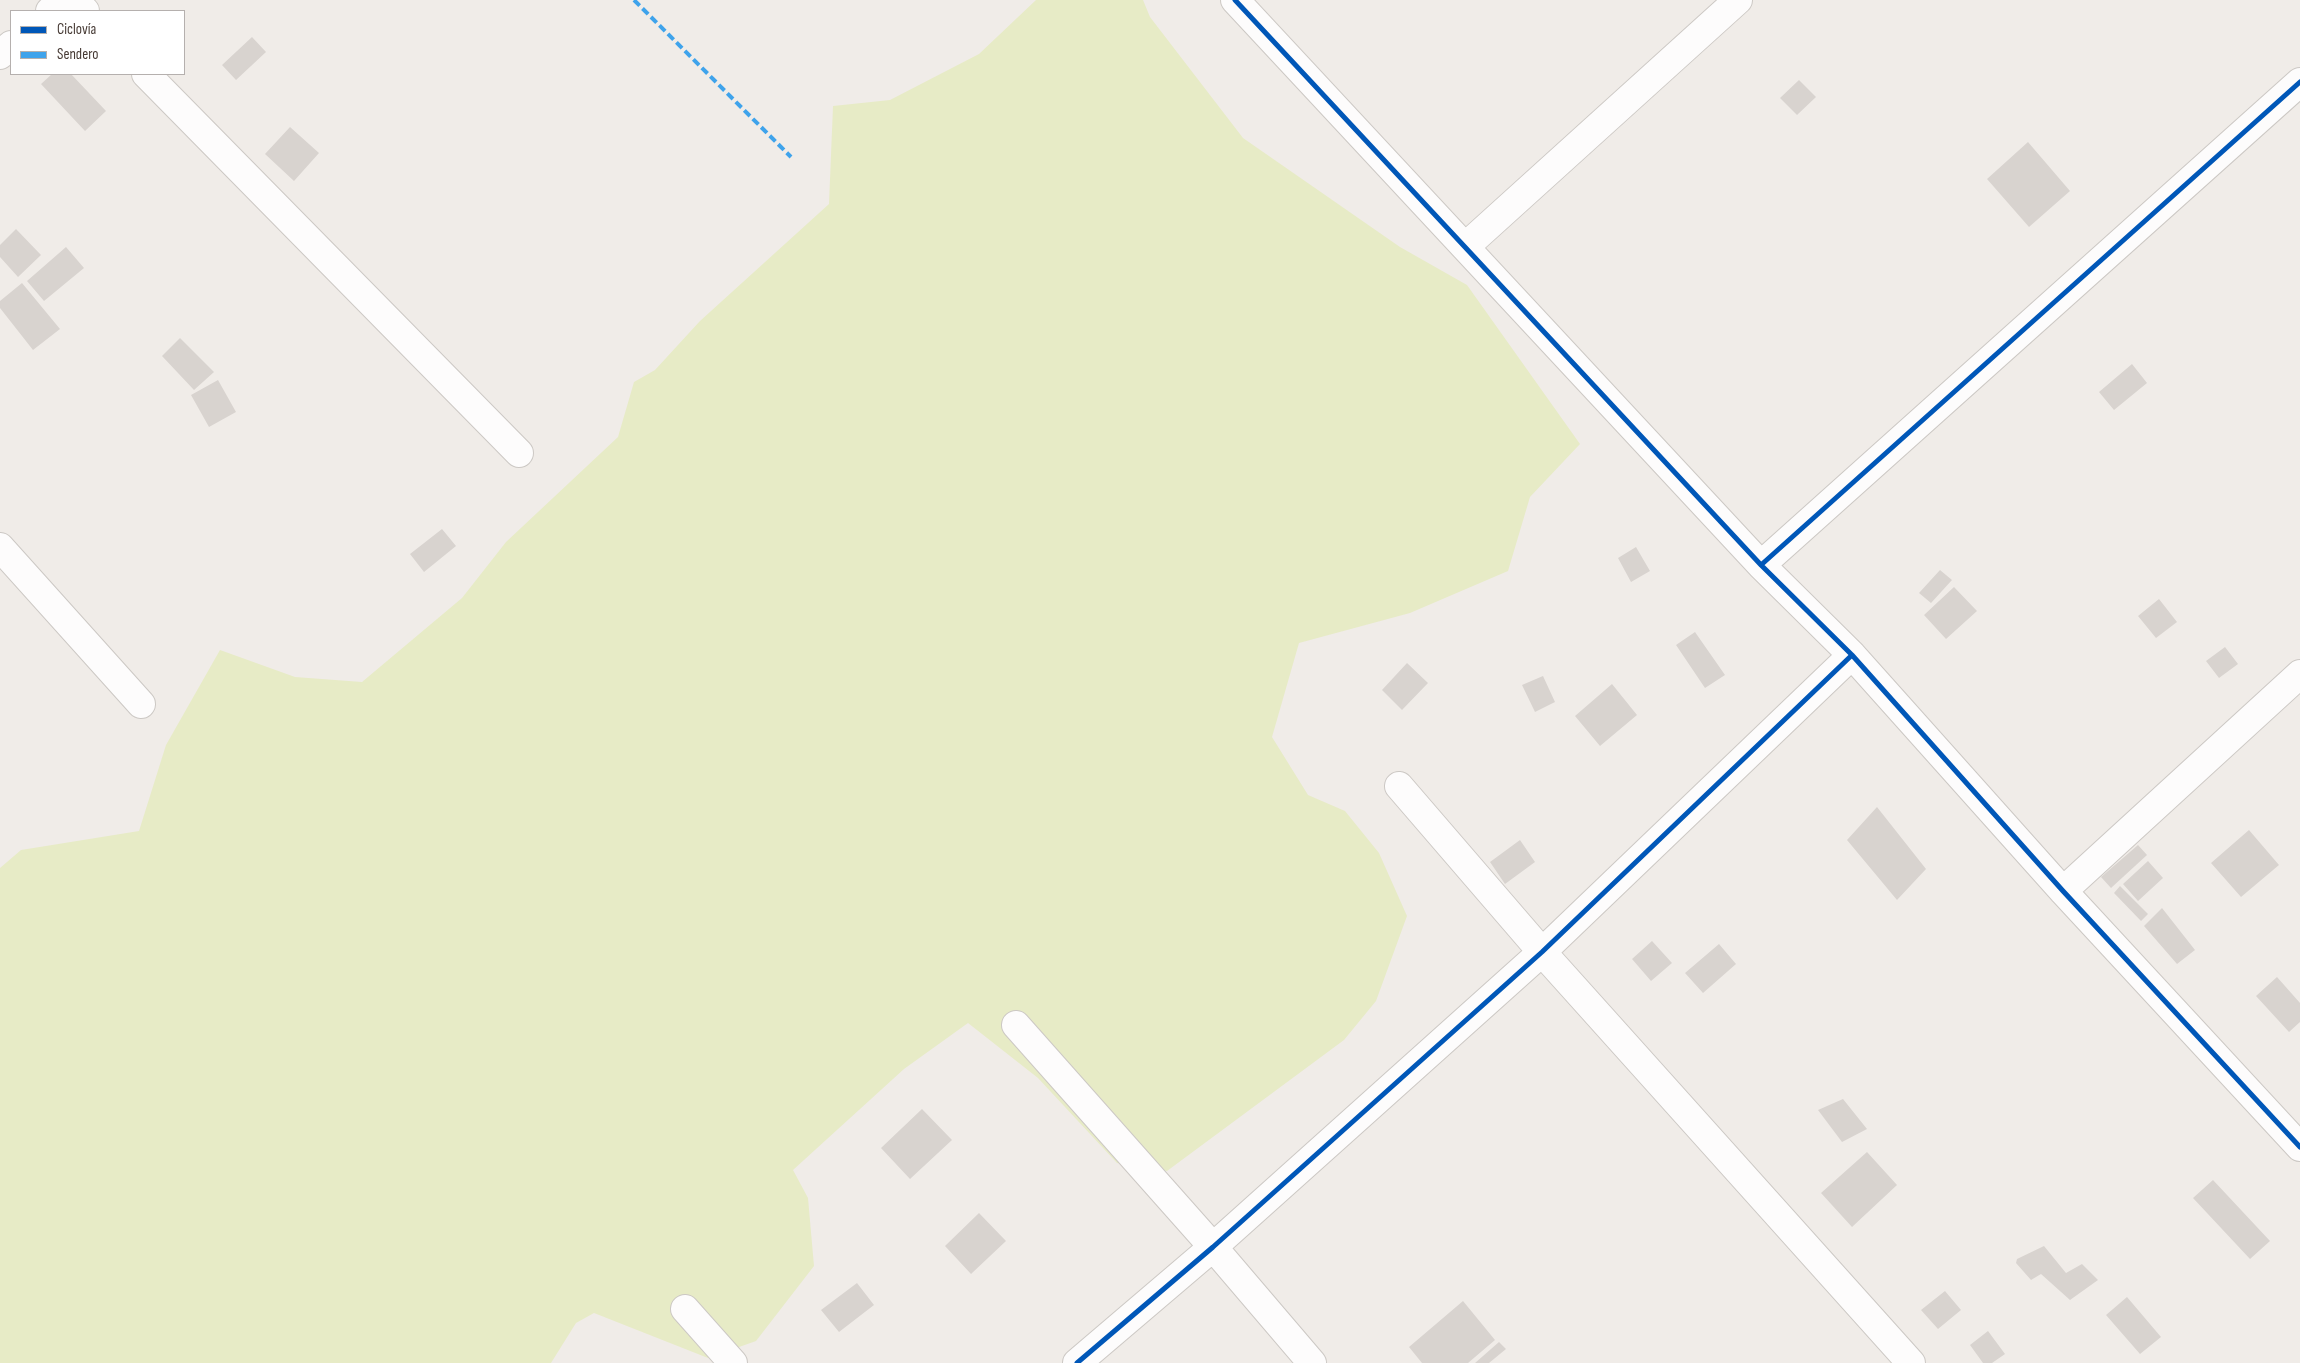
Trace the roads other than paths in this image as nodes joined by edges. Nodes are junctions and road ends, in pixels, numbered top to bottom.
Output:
1 (62, 0) edge
2 (74, 0) edge
3 (1236, 0) edge
4 (1738, 0) edge
5 (51, 10) edge
6 (84, 10) edge
7 (10, 46) edge
8 (0, 55) edge
9 (147, 75) edge
10 (2300, 82) edge
11 (1465, 247) junction
12 (520, 453) dead end
13 (0, 547) edge
14 (1760, 565) junction
15 (1852, 655) junction
16 (2300, 674) edge
17 (141, 704) dead end
18 (1399, 786) dead end
19 (2063, 891) junction
20 (1542, 952) junction
21 (1016, 1024) dead end
22 (2300, 1147) edge
23 (1213, 1247) junction
24 (685, 1309) dead end
25 (734, 1363) edge
26 (1077, 1363) edge
27 (1312, 1363) edge
28 (1911, 1363) edge

1 - 5 street
2 - 6 street
3 - 11 street
4 - 11 street
7 - 8 street
9 - 12 street
10 - 14 street
11 - 14 street
13 - 17 street
14 - 15 street
15 - 19 street
15 - 20 street
16 - 19 street
18 - 20 street
19 - 22 street
20 - 23 street
20 - 28 street
21 - 23 street
23 - 26 street
23 - 27 street
24 - 25 street

